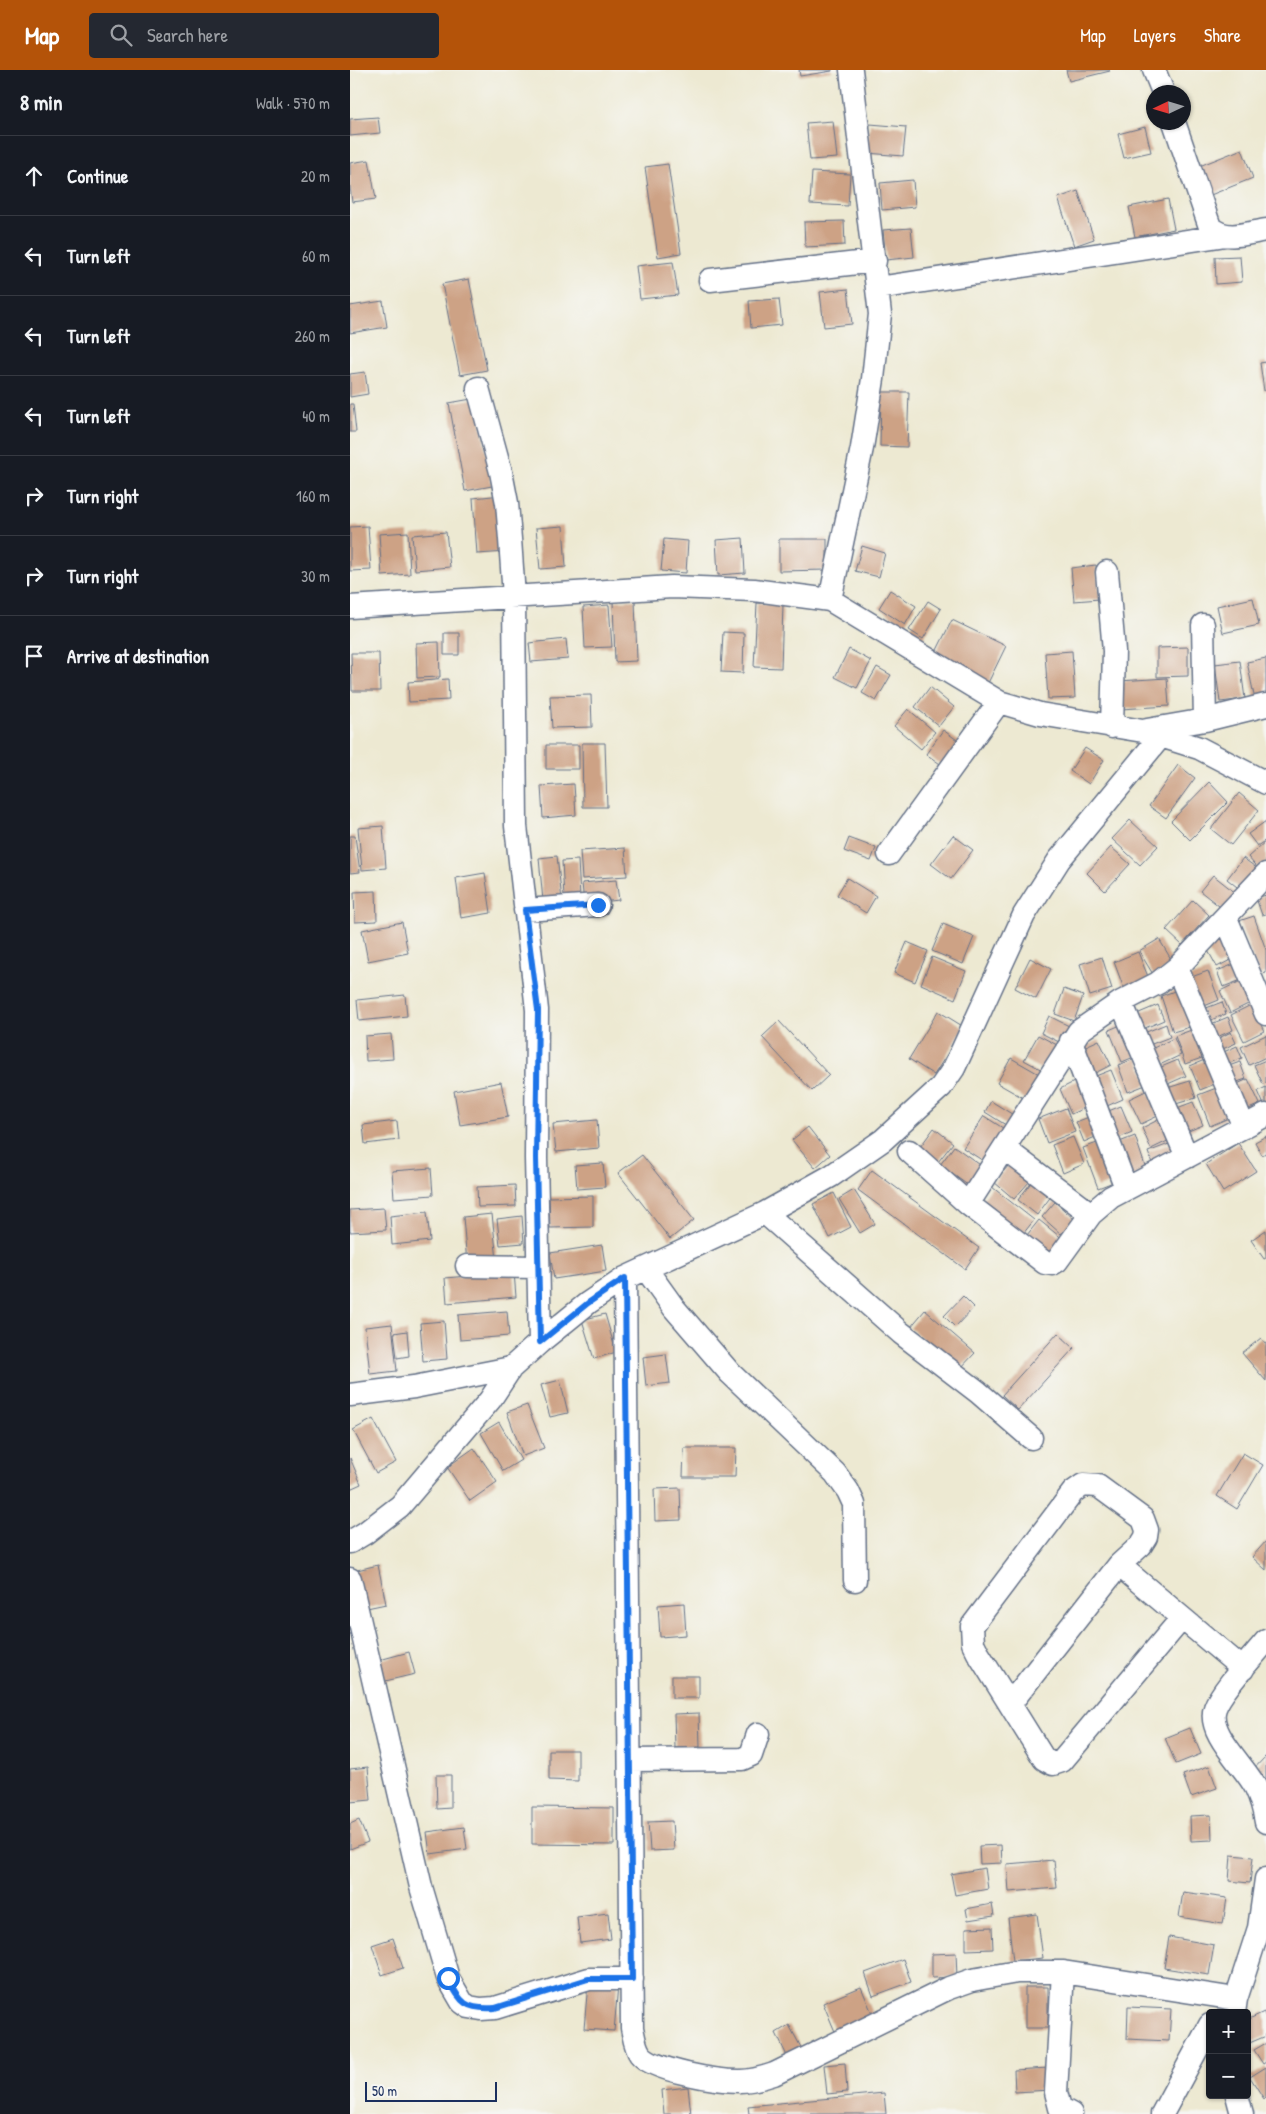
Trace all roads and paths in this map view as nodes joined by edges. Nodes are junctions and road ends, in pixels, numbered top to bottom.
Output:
1 (851, 70) edge
2 (1154, 70) edge
3 (1160, 85) edge
4 (1177, 130) edge
5 (1266, 230) edge
6 (1226, 235) junction
7 (874, 261) junction
8 (710, 280) dead end
9 (878, 288) junction
10 (478, 388) dead end
11 (1107, 572) dead end
12 (514, 597) junction
13 (830, 600) junction
14 (350, 607) edge
15 (1203, 625) dead end
16 (999, 702) junction
17 (1266, 705) edge
18 (1205, 720) junction
19 (1112, 727) junction
20 (1152, 734) junction
21 (1266, 783) edge
22 (889, 854) dead end
23 (1266, 874) edge
24 (598, 905) dead end
25 (525, 910) junction
26 (1226, 918) junction
27 (1177, 968) junction
28 (1121, 1002) junction
29 (1266, 1014) edge
30 (1071, 1041) junction
31 (1266, 1115) edge
32 (1244, 1127) junction
33 (1005, 1149) junction
34 (909, 1151) dead end
35 (1187, 1157) junction
36 (1126, 1188) junction
37 (968, 1204) junction
38 (765, 1213) junction
39 (1091, 1214) junction
40 (467, 1266) dead end
41 (538, 1267) junction
42 (646, 1269) junction
43 (625, 1278) junction
44 (540, 1342) junction
45 (511, 1368) junction
46 (350, 1395) edge
47 (1031, 1438) dead end
48 (350, 1542) edge
49 (1119, 1565) junction
50 (350, 1579) edge
51 (855, 1580) dead end
52 (1182, 1618) junction
53 (1266, 1640) edge
54 (1243, 1668) junction
55 (1010, 1704) junction
56 (758, 1734) dead end
57 (630, 1760) junction
58 (1266, 1822) edge
59 (1266, 1879) edge
60 (1064, 1972) junction
61 (632, 1979) junction
62 (1228, 2006) edge
63 (1206, 2032) edge
64 (1238, 2099) edge
65 (1071, 2114) edge
66 (1162, 2114) edge
67 (1242, 2114) edge

1 - 7 street
2 - 3 street
4 - 6 street
5 - 6 street
6 - 9 street
7 - 8 street
7 - 9 street
9 - 13 street
10 - 12 street
11 - 19 street
12 - 13 street
12 - 14 street
12 - 25 street
13 - 16 street
15 - 18 street
16 - 19 street
16 - 22 street
17 - 18 street
18 - 20 street
19 - 20 street
20 - 21 street
20 - 38 street
23 - 26 street
24 - 25 street
25 - 41 street
26 - 27 street
26 - 29 street
27 - 28 street
27 - 32 street
28 - 30 street
28 - 35 street
30 - 33 street
30 - 36 street
31 - 32 street
32 - 35 street
33 - 37 street
33 - 39 street
34 - 37 street
35 - 36 street
36 - 39 street
37 - 39 street
38 - 42 street
38 - 47 street
40 - 41 street
41 - 44 street
42 - 43 street
42 - 51 street
43 - 44 street
43 - 57 street
44 - 45 street
45 - 46 street
45 - 48 street
49 - 52 street
49 - 55 street
49 - 55 street
50 - 61 street
52 - 54 street
52 - 55 street
53 - 54 street
54 - 58 street
56 - 57 street
57 - 61 street
59 - 62 street
60 - 61 street
60 - 62 street
60 - 65 street
63 - 66 street
64 - 67 street

